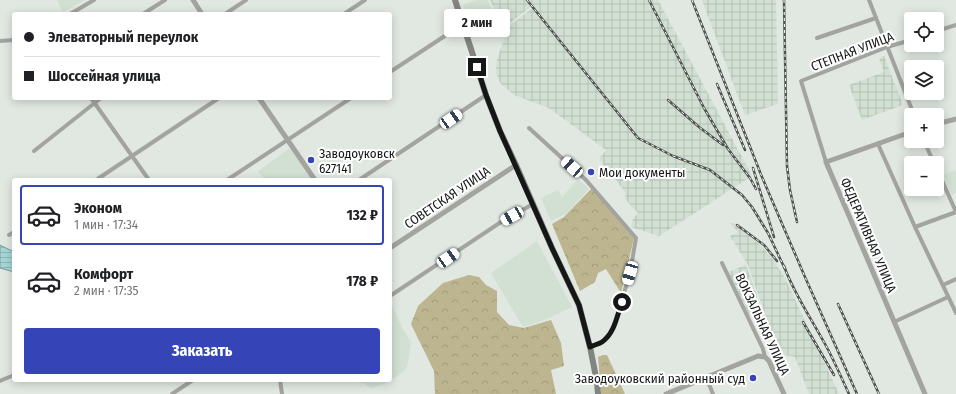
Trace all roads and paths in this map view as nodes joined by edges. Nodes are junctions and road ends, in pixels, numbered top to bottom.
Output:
1 (94, 0) edge
2 (165, 0) edge
3 (193, 0) edge
4 (246, 0) edge
5 (365, 0) edge
6 (455, 0) edge
7 (869, 0) edge
8 (73, 12) edge
9 (146, 12) edge
10 (201, 12) edge
11 (229, 12) edge
12 (347, 12) edge
13 (876, 18) junction
14 (463, 24) junction
15 (956, 25) edge
16 (944, 29) edge
17 (817, 38) dead end
18 (12, 40) edge
19 (0, 41) edge
20 (904, 42) edge
21 (888, 48) junction
22 (392, 71) edge
23 (801, 81) joint
24 (486, 95) junction
25 (98, 100) edge
26 (216, 100) edge
27 (260, 100) edge
28 (348, 100) edge
29 (94, 102) junction
30 (911, 108) edge
31 (956, 118) edge
32 (944, 122) edge
33 (529, 128) dead end
34 (904, 135) edge
35 (288, 140) junction
36 (878, 144) junction
37 (34, 151) dead end
38 (132, 156) junction
39 (826, 162) junction
40 (516, 164) junction
41 (99, 178) edge
42 (147, 178) edge
43 (230, 178) edge
44 (314, 178) edge
45 (361, 178) edge
46 (944, 185) edge
47 (533, 204) junction
48 (956, 212) edge
49 (915, 227) junction
50 (12, 234) edge
51 (9, 236) dead end
52 (392, 247) edge
53 (722, 263) dead end
54 (956, 279) edge
55 (943, 285) junction
56 (392, 295) edge
57 (948, 297) junction
58 (956, 313) edge
59 (894, 322) junction
60 (590, 347) junction
61 (765, 357) junction
62 (12, 376) edge
63 (706, 377) junction
64 (0, 381) edge
65 (189, 382) edge
66 (280, 382) edge
67 (172, 394) edge
68 (282, 394) edge
69 (598, 394) edge
70 (666, 394) edge
71 (713, 394) edge
72 (784, 394) edge
73 (925, 394) edge

1 - 8 street
2 - 9 street
3 - 10 street
4 - 11 street
5 - 12 street
6 - 14 main road
7 - 13 street
13 - 17 street
13 - 21 street
14 - 22 street
14 - 24 main road
15 - 16 street
18 - 19 street
20 - 21 street, СТЕПНАЯ УЛИЦА
21 - 23 street, СТЕПНАЯ УЛИЦА
21 - 30 street
23 - 39 street, ФЕДЕРАТИВНАЯ УЛИЦА
24 - 40 main road
24 - 45 street
25 - 29 street
26 - 38 street
27 - 35 street
28 - 35 street
29 - 37 street
29 - 38 street
31 - 32 street
33 - 60 street
34 - 36 street
35 - 43 street
35 - 44 street
36 - 39 street
36 - 49 street
38 - 41 street
38 - 42 street
39 - 59 street, ФЕДЕРАТИВНАЯ УЛИЦА
40 - 47 main road
40 - 52 street, СОВЕТСКАЯ УЛИЦА
46 - 48 street
47 - 56 street
47 - 60 main road
48 - 49 street
49 - 55 street
50 - 51 street
53 - 61 street, ВОКЗАЛЬНАЯ УЛИЦА
54 - 55 street
55 - 57 street
57 - 58 street
57 - 59 street
59 - 73 street, ФЕДЕРАТИВНАЯ УЛИЦА
60 - 69 main road
61 - 63 street
61 - 72 street, ВОКЗАЛЬНАЯ УЛИЦА
62 - 64 street
63 - 70 street
63 - 71 street
65 - 67 street
66 - 68 street

